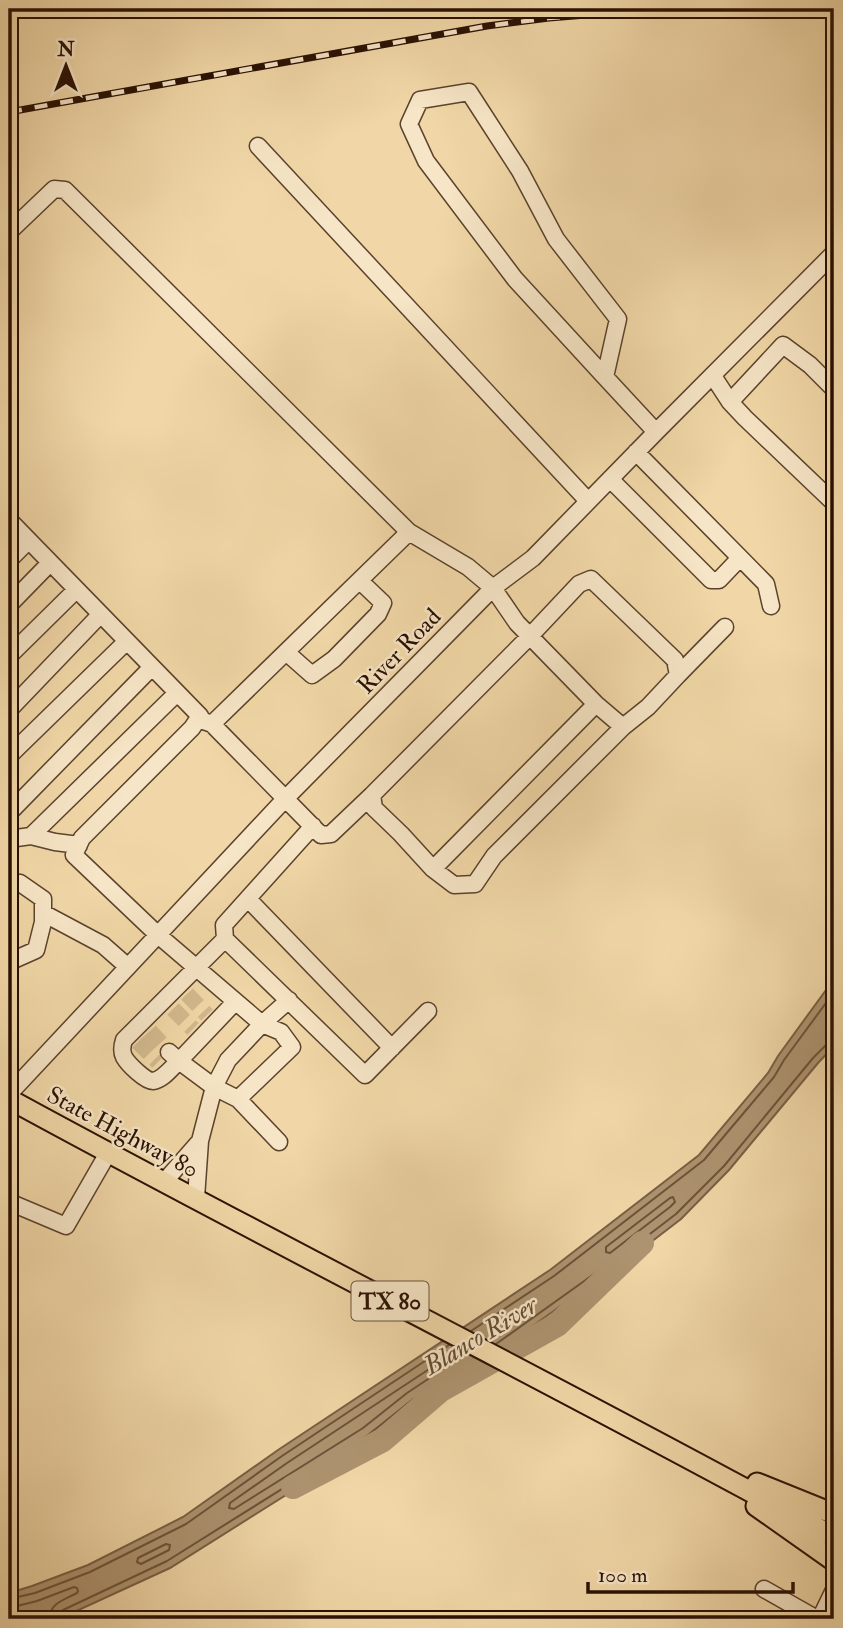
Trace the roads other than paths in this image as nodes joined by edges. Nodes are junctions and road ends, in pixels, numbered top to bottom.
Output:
1 (258, 146) dead end
2 (9, 232) edge
3 (834, 253) edge
4 (713, 376) junction
5 (605, 377) junction
6 (834, 389) edge
7 (730, 402) junction
8 (656, 432) junction
9 (636, 452) junction
10 (610, 479) junction
11 (588, 501) junction
12 (834, 503) edge
13 (9, 520) edge
14 (409, 532) junction
15 (28, 541) junction
16 (740, 558) junction
17 (9, 560) edge
18 (50, 564) junction
19 (360, 581) junction
20 (493, 588) junction
21 (76, 590) junction
22 (9, 605) edge
23 (771, 606) dead end
24 (100, 614) junction
25 (725, 627) dead end
26 (530, 636) junction
27 (127, 641) junction
28 (286, 652) junction
29 (9, 656) edge
30 (152, 667) junction
31 (678, 675) junction
32 (177, 693) junction
33 (596, 704) junction
34 (9, 710) edge
35 (205, 721) junction
36 (623, 727) junction
37 (9, 756) edge
38 (372, 795) junction
39 (285, 799) junction
40 (9, 813) edge
41 (313, 826) junction
42 (31, 836) junction
43 (9, 839) edge
44 (79, 845) junction
45 (433, 869) junction
46 (9, 882) edge
47 (248, 899) junction
48 (43, 913) junction
49 (158, 935) junction
50 (225, 939) junction
51 (9, 962) edge
52 (128, 967) junction
53 (197, 968) junction
54 (289, 1000) junction
55 (235, 1002) junction
56 (428, 1011) dead end
57 (262, 1024) junction
58 (392, 1048) junction
59 (168, 1062) junction
60 (214, 1087) junction
61 (9, 1097) edge
62 (238, 1099) junction
63 (200, 1141) junction
64 (279, 1142) dead end
65 (108, 1153) junction
66 (164, 1182) junction
67 (196, 1198) junction
68 (9, 1202) edge
69 (675, 1450) junction
70 (834, 1514) edge
71 (834, 1537) edge
72 (834, 1561) edge
73 (764, 1589) dead end
74 (834, 1590) edge
75 (819, 1619) edge

1 - 11 street
2 - 14 street
3 - 4 street, River Road
4 - 7 street
4 - 8 street, River Road
5 - 5 street
5 - 8 street
6 - 7 street
7 - 12 street
8 - 9 street, River Road
9 - 10 street, River Road
9 - 16 street
10 - 11 street, River Road
10 - 16 street
11 - 20 street, River Road
13 - 15 street
14 - 19 street
14 - 20 street
15 - 17 street
15 - 18 street
16 - 23 street
18 - 21 street
18 - 22 street
19 - 28 street
19 - 28 street
20 - 26 street
20 - 39 street, River Road
21 - 24 street
21 - 29 street
24 - 27 street
24 - 34 street
25 - 31 street
26 - 31 street
26 - 33 street
26 - 38 street
27 - 30 street
27 - 37 street
28 - 35 street
30 - 32 street
30 - 40 street
31 - 36 street
32 - 35 street
32 - 42 street
33 - 36 street
33 - 45 street
35 - 39 street
35 - 44 street
36 - 45 street
38 - 41 street
38 - 45 street
39 - 41 street
39 - 49 street, River Road
41 - 47 street
42 - 43 street
42 - 44 street
44 - 49 street
46 - 48 street
47 - 50 street
47 - 58 street
48 - 51 street
48 - 52 street
49 - 52 street, River Road
49 - 53 street
50 - 53 street
50 - 54 street
52 - 61 street, River Road
53 - 55 street
53 - 59 street
54 - 57 street
54 - 58 street
55 - 57 street
55 - 59 street
56 - 58 street
57 - 60 street
57 - 62 street
59 - 60 street
60 - 62 street
60 - 63 street
61 - 65 main road, State Highway 80 / TX 80
62 - 64 street
63 - 66 street
63 - 67 street
65 - 66 main road, State Highway 80 / TX 80
65 - 68 street
66 - 67 main road, State Highway 80 / TX 80
67 - 69 main road, State Highway 80 / TX 80
69 - 70 main road
69 - 71 main road, TX 80
69 - 72 main road
73 - 75 street
74 - 75 street

